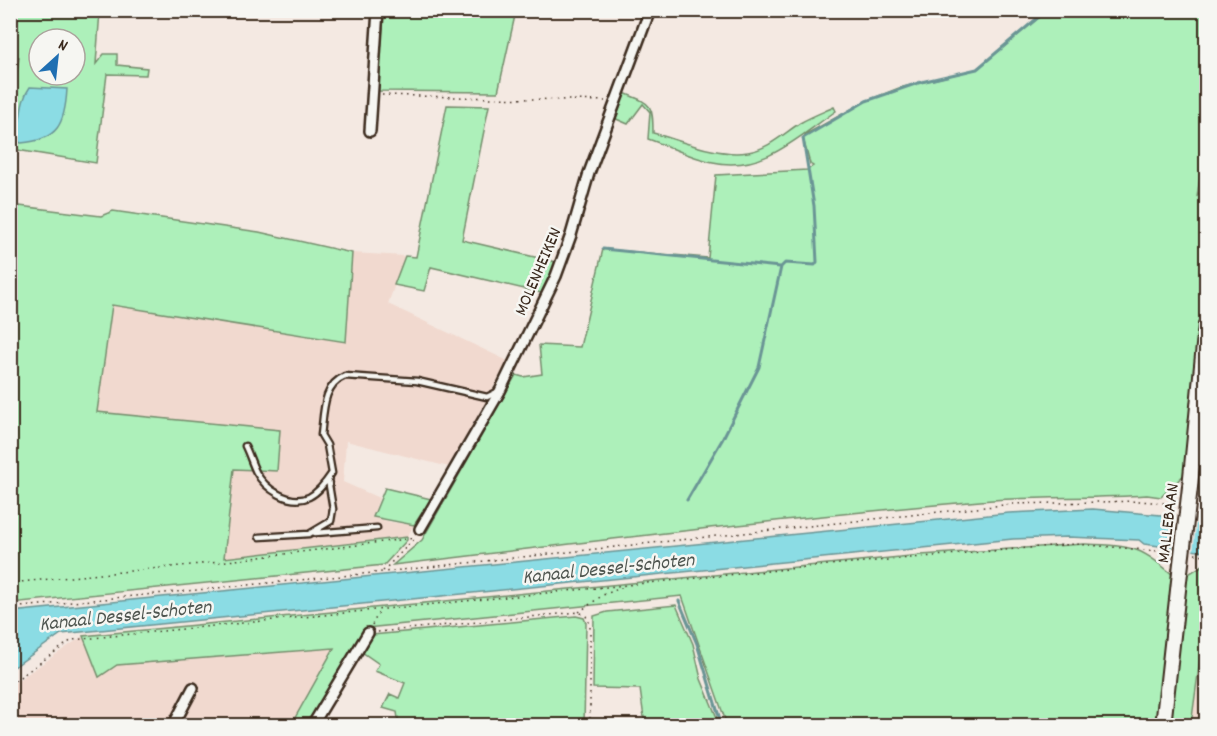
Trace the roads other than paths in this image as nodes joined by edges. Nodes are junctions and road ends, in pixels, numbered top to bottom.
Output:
1 (378, 10) edge
2 (650, 10) edge
3 (370, 131) dead end
4 (1206, 325) edge
5 (500, 391) junction
6 (245, 446) dead end
7 (328, 479) junction
8 (377, 528) dead end
9 (420, 529) dead end
10 (309, 534) junction
11 (259, 537) dead end
12 (368, 633) road end
13 (193, 688) dead end
14 (172, 726) edge
15 (312, 726) edge
16 (1163, 726) edge

1 - 3 street
2 - 5 street, MOLENHEIKEN
4 - 16 main road, MALLEBAAN, bridge
5 - 7 lane
5 - 9 street, MOLENHEIKEN
6 - 7 lane
7 - 10 lane
8 - 10 lane
10 - 11 lane
12 - 15 street
13 - 14 street

